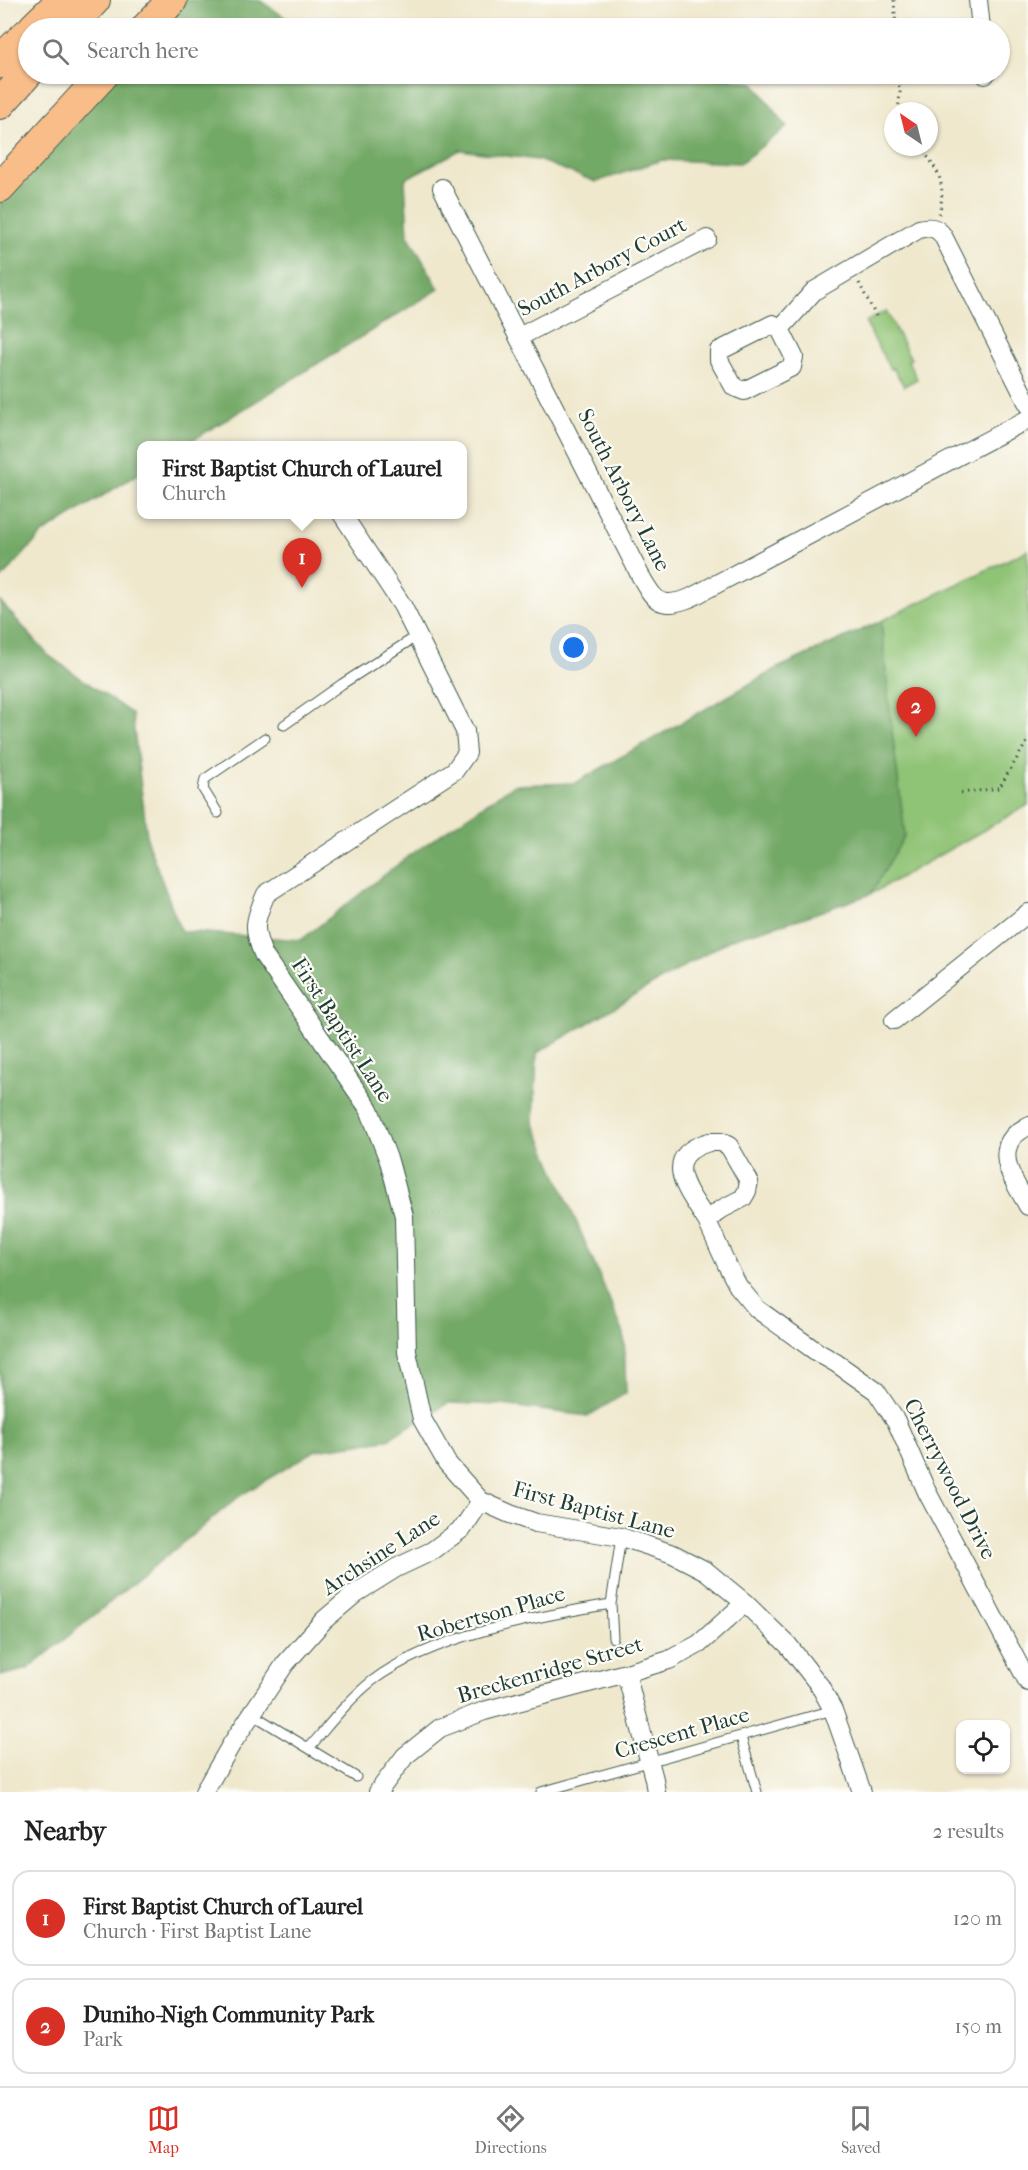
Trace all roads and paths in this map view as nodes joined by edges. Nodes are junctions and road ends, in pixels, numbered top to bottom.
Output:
1 (64, 0) edge
2 (95, 0) edge
3 (172, 0) edge
4 (894, 0) edge
5 (978, 0) edge
6 (45, 18) edge
7 (78, 18) edge
8 (155, 18) edge
9 (895, 18) edge
10 (980, 18) edge
11 (18, 45) edge
12 (0, 62) edge
13 (19, 84) edge
14 (95, 84) edge
15 (900, 84) edge
16 (899, 102) edge
17 (0, 104) edge
18 (926, 156) edge
19 (0, 187) edge
20 (442, 188) dead end
21 (936, 228) junction
22 (707, 239) dead end
23 (851, 269) junction
24 (876, 316) dead end
25 (780, 329) dead end
26 (519, 337) junction
27 (1028, 404) edge
28 (1028, 419) edge
29 (345, 519) edge
30 (417, 636) junction
31 (284, 725) dead end
32 (265, 738) dead end
33 (1028, 740) edge
34 (961, 793) dead end
35 (218, 813) dead end
36 (1027, 920) edge
37 (894, 1020) dead end
38 (1028, 1126) edge
39 (1028, 1206) edge
40 (707, 1221) dead end
41 (481, 1501) junction
42 (621, 1537) junction
43 (745, 1603) junction
44 (611, 1604) junction
45 (614, 1638) dead end
46 (626, 1673) junction
47 (1028, 1682) edge
48 (833, 1710) junction
49 (252, 1714) junction
50 (741, 1737) junction
51 (309, 1748) junction
52 (650, 1763) junction
53 (356, 1776) dead end
54 (207, 1791) edge
55 (378, 1792) edge
56 (542, 1792) edge
57 (656, 1792) edge
58 (757, 1792) edge
59 (862, 1792) edge

1 - 6 highway
2 - 7 main road
3 - 8 main road
4 - 9 path
5 - 10 street
11 - 12 highway
13 - 17 main road
14 - 19 main road
15 - 16 path
18 - 21 path
20 - 26 street, South Arbory Lane
21 - 23 street
21 - 27 street
22 - 26 street, South Arbory Court
23 - 24 path
23 - 25 street
26 - 28 street, South Arbory Lane
29 - 30 street, First Baptist Lane
30 - 31 lane
30 - 41 street, First Baptist Lane
32 - 35 lane
33 - 34 path
36 - 37 street
38 - 39 street
40 - 47 street, Cherrywood Drive
41 - 42 street, First Baptist Lane
41 - 49 street, Archsine Lane
42 - 43 street, First Baptist Lane
42 - 44 lane
43 - 46 street, Breckenridge Street
43 - 48 street, First Baptist Lane
44 - 45 lane
44 - 51 lane, Robertson Place
46 - 52 street
46 - 55 street, Breckenridge Street
48 - 50 lane, Crescent Place
48 - 59 street, First Baptist Lane
49 - 51 lane
49 - 54 street, Archsine Lane
50 - 52 lane, Crescent Place
50 - 58 lane
51 - 53 lane
52 - 56 lane, Crescent Place
52 - 57 street

